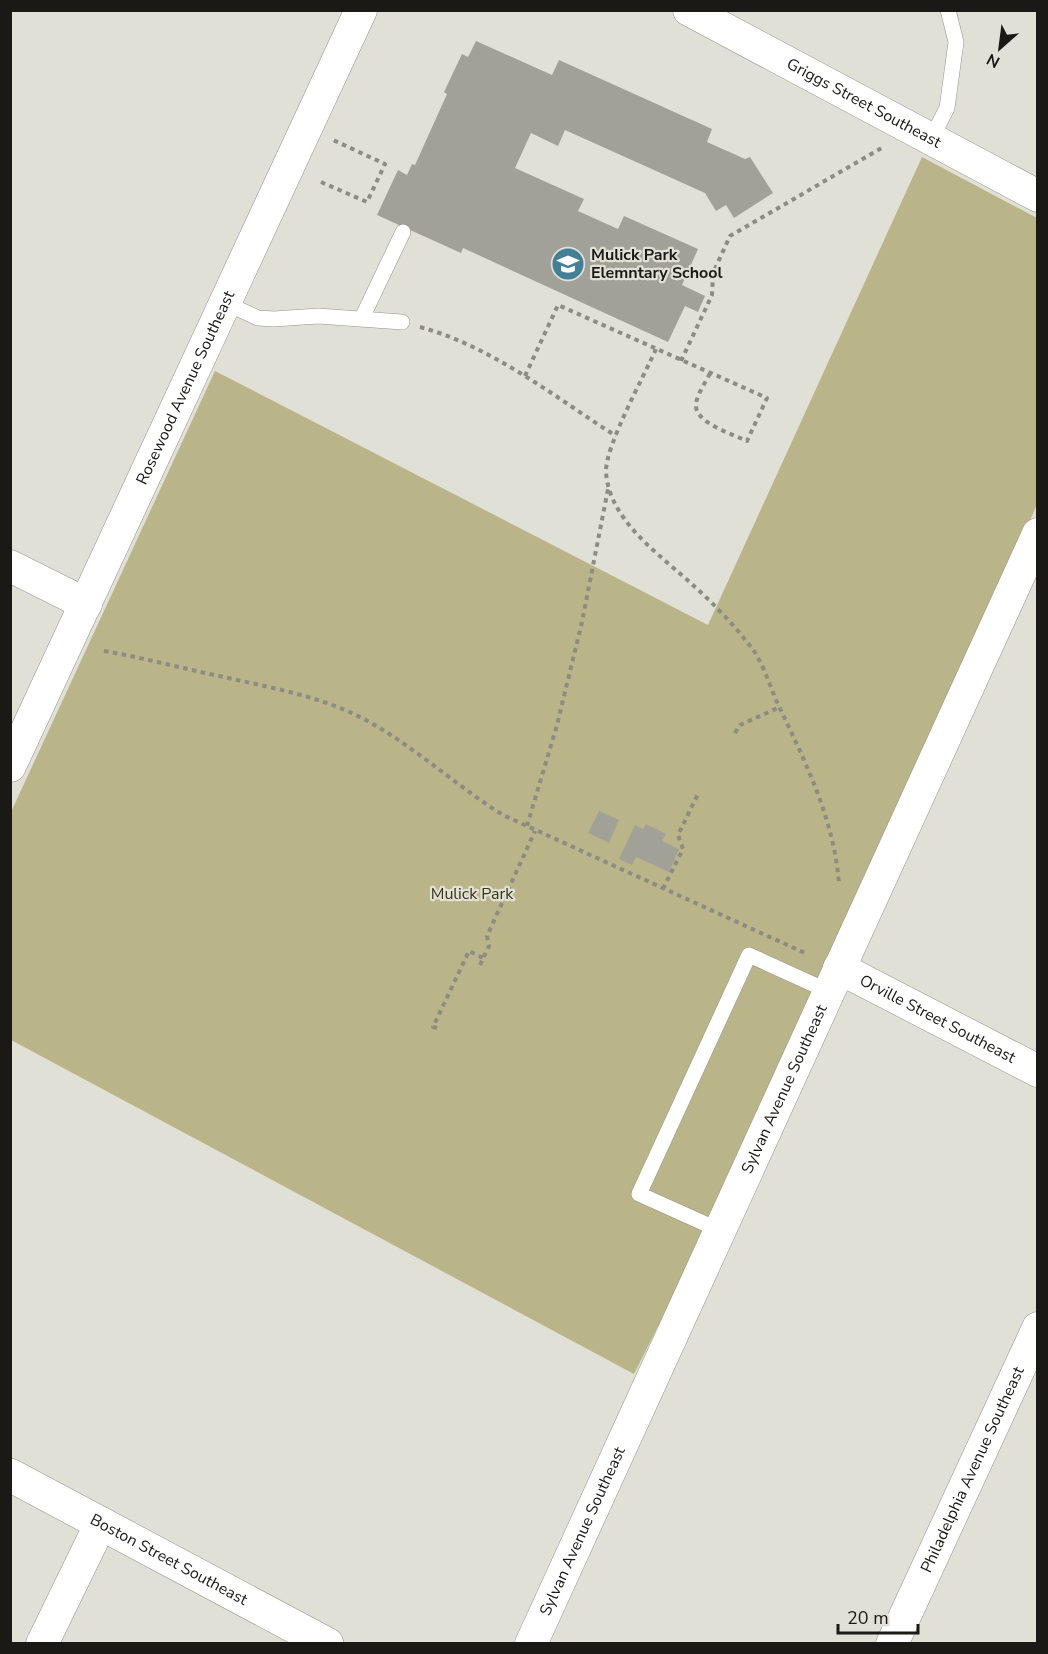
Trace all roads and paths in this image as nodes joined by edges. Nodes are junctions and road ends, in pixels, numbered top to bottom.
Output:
1 (360, 10) edge
2 (689, 10) edge
3 (948, 10) edge
4 (901, 124) junction
5 (306, 128) junction
6 (931, 139) junction
7 (321, 182) dead end
8 (1038, 196) edge
9 (403, 232) dead end
10 (225, 303) junction
11 (362, 318) junction
12 (402, 322) joint
13 (656, 349) junction
14 (681, 361) junction
15 (710, 373) junction
16 (525, 376) junction
17 (616, 436) junction
18 (609, 487) junction
19 (1038, 534) edge
20 (10, 566) edge
21 (86, 604) junction
22 (104, 651) dead end
23 (780, 707) junction
24 (735, 733) dead end
25 (10, 766) edge
26 (699, 792) dead end
27 (527, 826) junction
28 (535, 831) junction
29 (839, 884) dead end
30 (663, 889) junction
31 (807, 954) dead end
32 (483, 958) junction
33 (480, 965) dead end
34 (833, 979) junction
35 (437, 1028) dead end
36 (1038, 1071) edge
37 (719, 1230) junction
38 (1038, 1328) edge
39 (10, 1475) edge
40 (101, 1523) junction
41 (42, 1644) edge
42 (327, 1644) edge
43 (531, 1644) edge
44 (892, 1644) edge

1 - 5 street, Rosewood Avenue Southeast
2 - 4 street, Griggs Street Southeast
3 - 6 lane
4 - 6 street, Griggs Street Southeast
4 - 14 path
5 - 7 path
5 - 10 street, Rosewood Avenue Southeast
6 - 8 street, Griggs Street Southeast
9 - 11 lane
10 - 11 lane
10 - 21 street, Rosewood Avenue Southeast
11 - 12 lane
12 - 16 path
13 - 14 path
13 - 16 path
13 - 17 path
14 - 15 path
15 - 15 path
16 - 17 path
17 - 18 path
18 - 23 path
18 - 27 path
19 - 34 street, Sylvan Avenue Southeast
20 - 21 street
21 - 25 street, Rosewood Avenue Southeast
22 - 27 path
23 - 24 path
23 - 29 path
26 - 30 path
27 - 28 path
28 - 30 path
28 - 32 path
30 - 31 path
32 - 33 path
32 - 35 path
34 - 36 street, Orville Street Southeast
34 - 37 street, Sylvan Avenue Southeast
34 - 37 lane
37 - 43 street, Sylvan Avenue Southeast
38 - 44 street, Philadelphia Avenue Southeast
39 - 40 street, Boston Street Southeast
40 - 41 street
40 - 42 street, Boston Street Southeast

